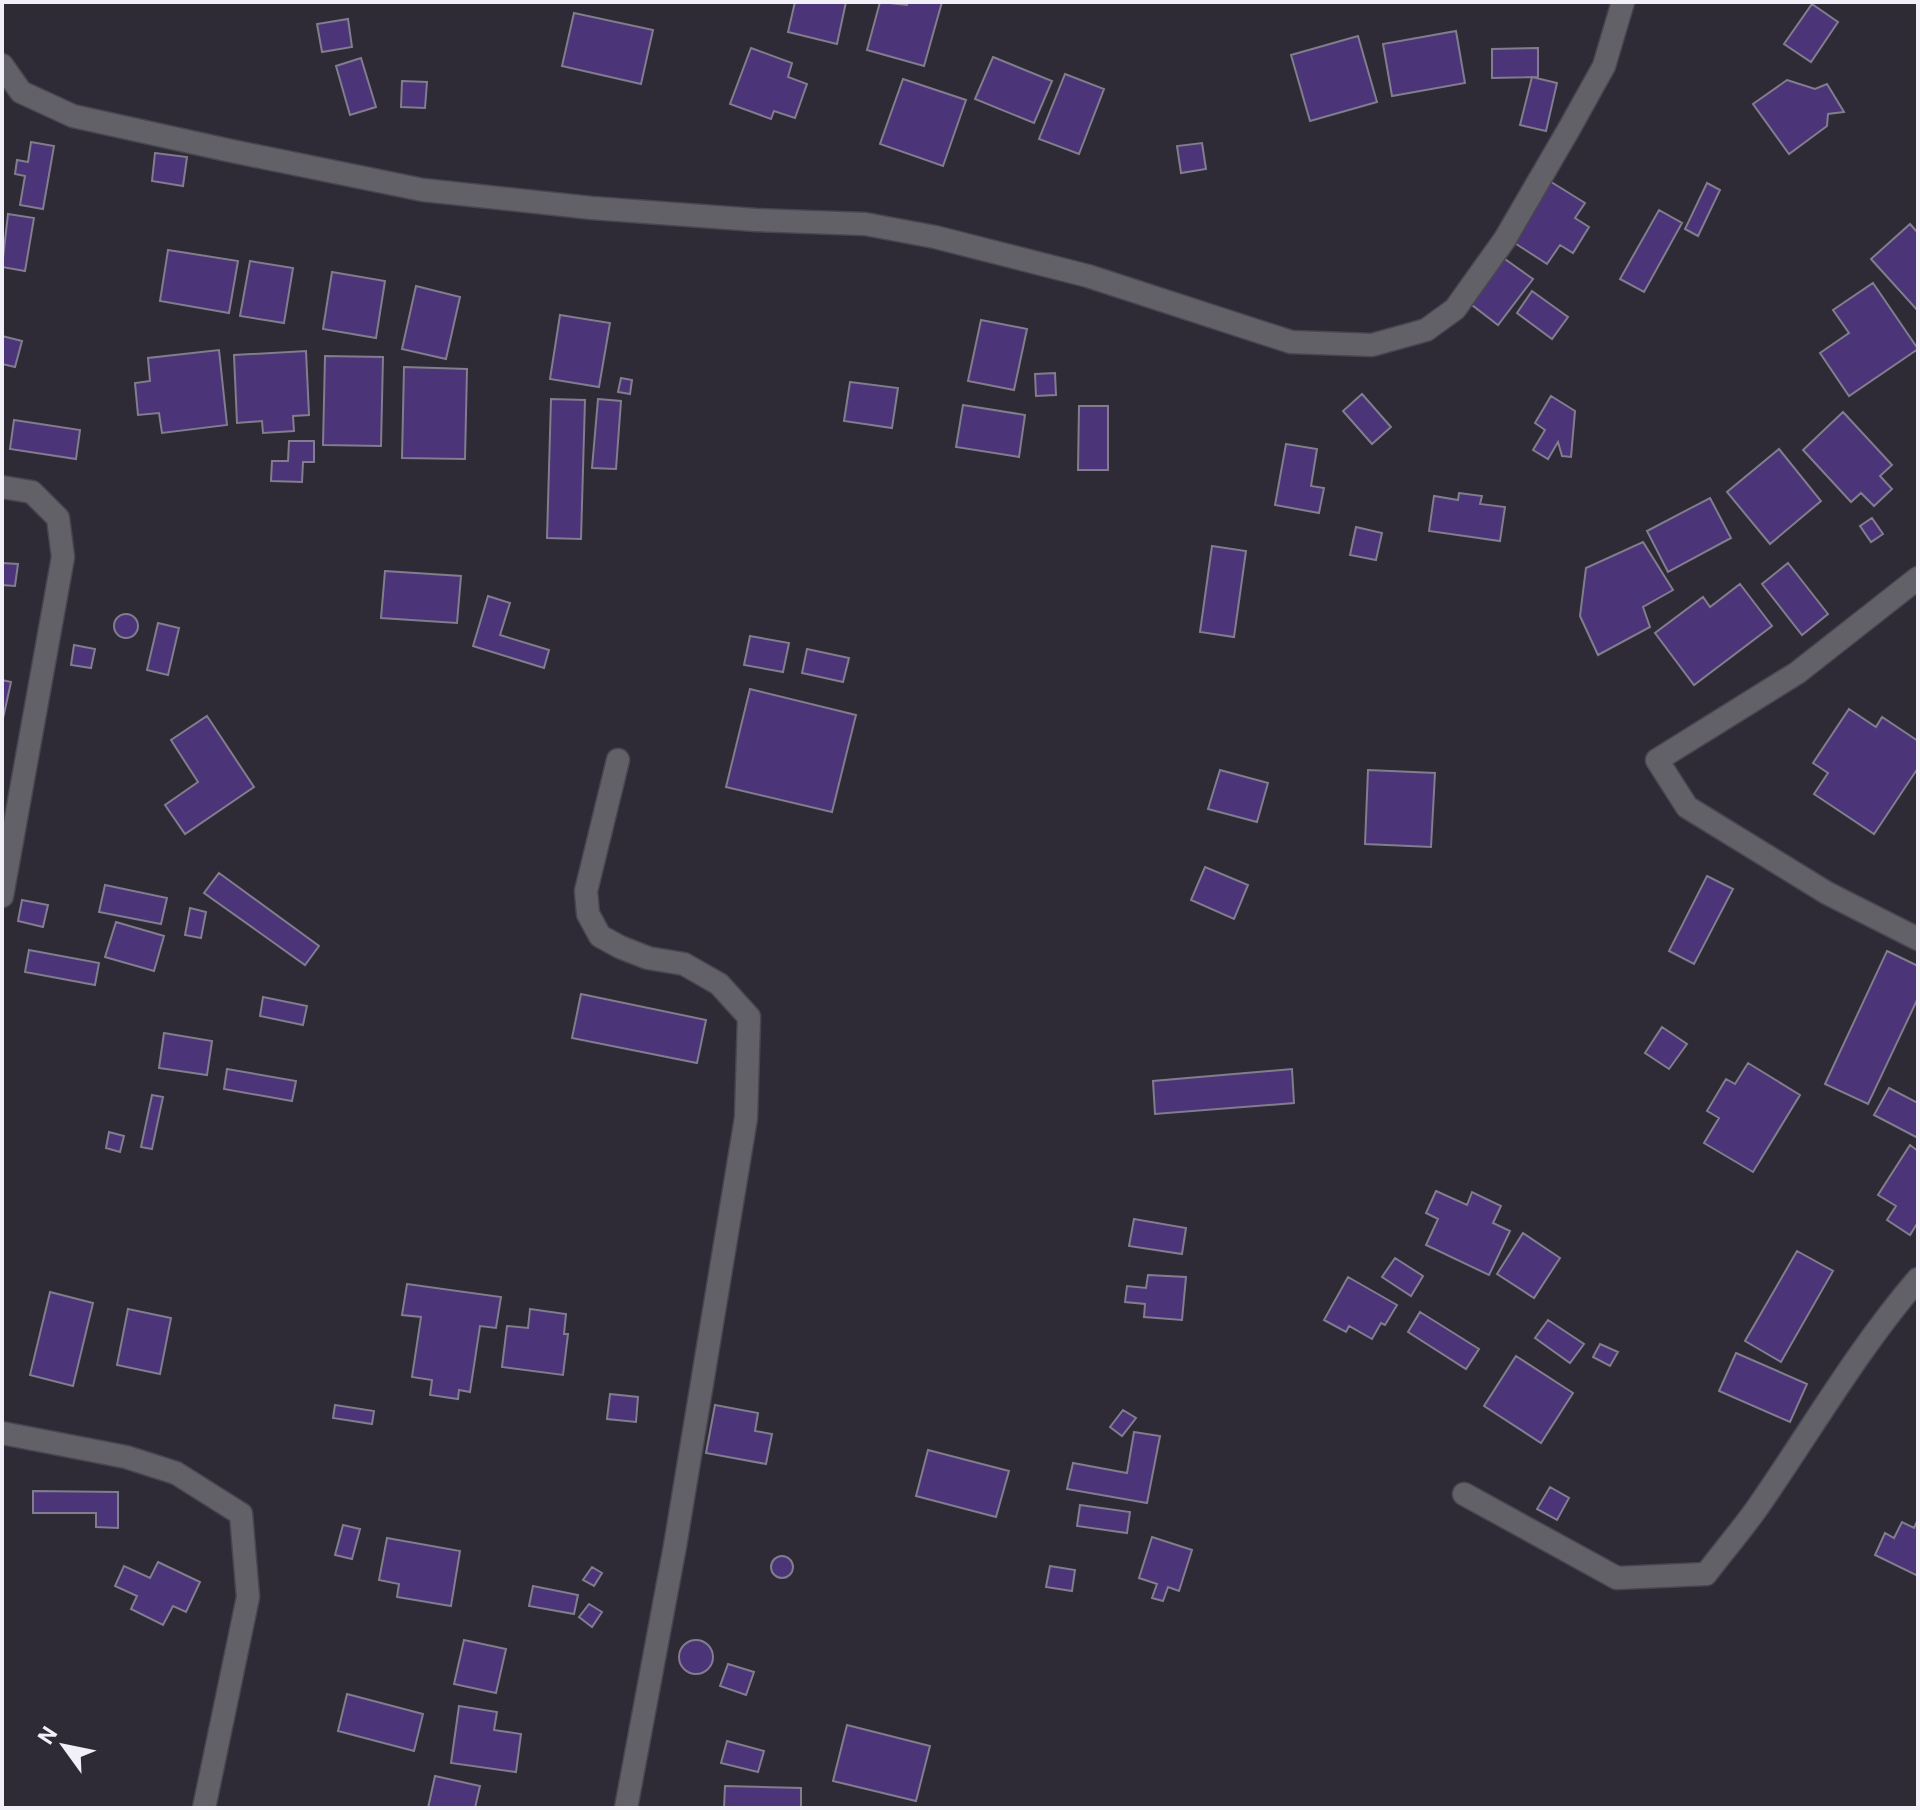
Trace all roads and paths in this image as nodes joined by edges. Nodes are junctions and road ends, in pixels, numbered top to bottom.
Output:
1 (1623, 2) edge
2 (2, 65) edge
3 (2, 487) edge
4 (1918, 578) edge
5 (618, 760) dead end
6 (2, 896) edge
7 (1918, 939) edge
8 (1918, 1280) edge
9 (2, 1433) edge
10 (1464, 1494) dead end
11 (204, 1808) edge
12 (626, 1808) edge

1 - 2 street
3 - 6 street
4 - 7 street
5 - 12 street
8 - 10 street
9 - 11 street

